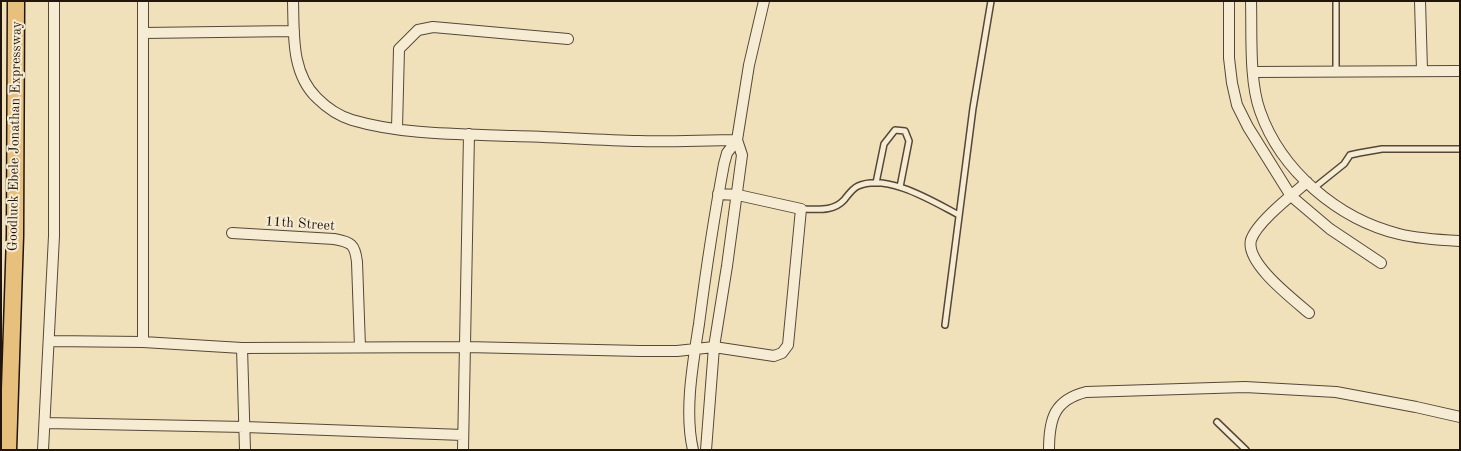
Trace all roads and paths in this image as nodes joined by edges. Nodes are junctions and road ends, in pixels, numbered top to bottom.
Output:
1 (16, 1) edge
2 (54, 1) edge
3 (143, 1) edge
4 (293, 1) edge
5 (764, 1) edge
6 (991, 1) edge
7 (1229, 1) edge
8 (1251, 1) edge
9 (1336, 1) edge
10 (1420, 1) edge
11 (294, 31) junction
12 (143, 33) junction
13 (568, 39) dead end
14 (1422, 70) junction
15 (1336, 71) junction
16 (1460, 71) edge
17 (1253, 72) junction
18 (397, 128) junction
19 (469, 134) junction
20 (737, 140) junction
21 (1460, 150) edge
22 (876, 183) junction
23 (1311, 185) junction
24 (900, 187) junction
25 (718, 194) junction
26 (738, 195) junction
27 (1291, 196) junction
28 (801, 209) junction
29 (959, 215) junction
30 (232, 233) dead end
31 (1460, 241) edge
32 (1381, 263) dead end
33 (1309, 313) dead end
34 (945, 325) dead end
35 (49, 341) junction
36 (143, 342) junction
37 (360, 347) junction
38 (466, 347) junction
39 (714, 347) junction
40 (242, 348) junction
41 (695, 349) junction
42 (1460, 417) edge
43 (1217, 422) dead end
44 (44, 423) junction
45 (245, 427) junction
46 (463, 435) junction
47 (8, 450) edge
48 (44, 450) edge
49 (244, 450) edge
50 (463, 450) edge
51 (692, 450) edge
52 (706, 450) edge
53 (1049, 450) edge
54 (1246, 450) edge

1 - 47 main road, Goodluck Ebele Jonathan Expressway
2 - 35 street
3 - 12 street
4 - 11 street
5 - 20 street
6 - 29 lane
7 - 27 street
8 - 17 street
9 - 15 lane
10 - 14 street
11 - 12 street
11 - 18 street
12 - 36 street
13 - 18 street
14 - 15 street
14 - 16 street
15 - 17 street
17 - 23 street
18 - 19 street
19 - 20 street
19 - 38 street
20 - 25 street
20 - 26 street
21 - 23 lane
22 - 24 lane
22 - 24 lane
22 - 28 lane
23 - 27 street
23 - 31 street
24 - 29 lane
25 - 26 street
25 - 41 street
26 - 28 street
26 - 39 street
27 - 32 street
27 - 33 street
28 - 39 street
29 - 34 lane
30 - 37 street, 11th Street
35 - 36 street
35 - 44 street
36 - 40 street
37 - 38 street
37 - 40 street
38 - 41 street
38 - 46 street
39 - 41 street
39 - 52 street
40 - 45 street
41 - 51 street
42 - 53 street
43 - 54 lane
44 - 45 street
44 - 48 street
45 - 46 street
45 - 49 street
46 - 50 street

